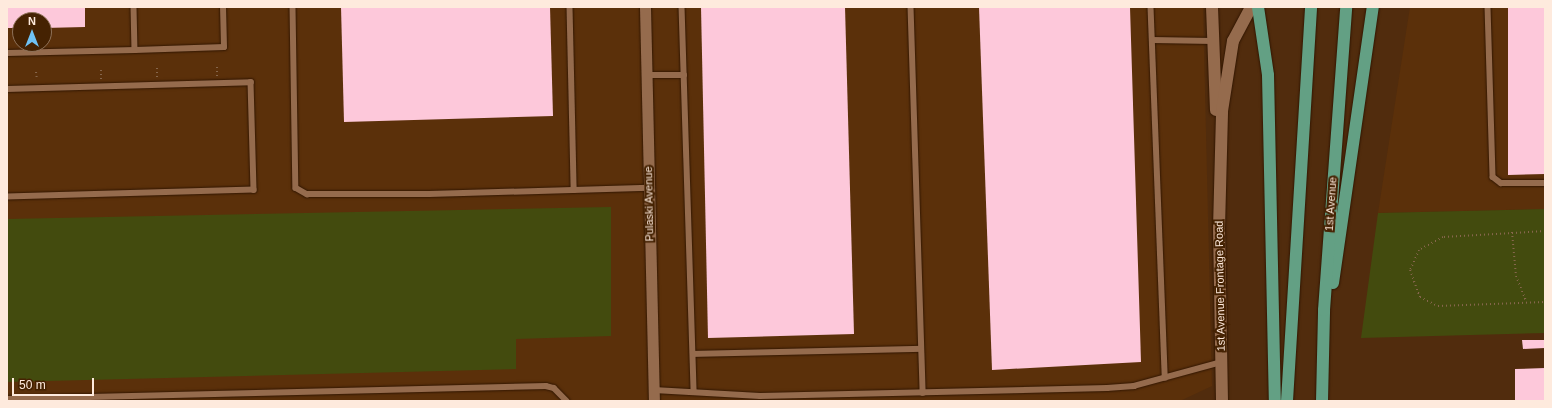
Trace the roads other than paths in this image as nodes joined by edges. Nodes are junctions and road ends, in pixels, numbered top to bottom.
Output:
1 (134, 7) edge
2 (223, 7) edge
3 (293, 7) edge
4 (570, 7) edge
5 (645, 7) edge
6 (682, 7) edge
7 (911, 7) edge
8 (1152, 7) edge
9 (1212, 7) edge
10 (1251, 7) edge
11 (1258, 7) edge
12 (1311, 7) edge
13 (1346, 7) edge
14 (1373, 7) edge
15 (1488, 7) edge
16 (1152, 40) junction
17 (1213, 41) junction
18 (135, 50) junction
19 (7, 53) edge
20 (646, 75) junction
21 (684, 75) junction
22 (7, 89) edge
23 (1219, 171) junction
24 (1545, 183) edge
25 (649, 188) junction
26 (574, 190) junction
27 (7, 197) edge
28 (922, 349) junction
29 (693, 354) junction
30 (1222, 362) junction
31 (1322, 370) junction
32 (1164, 378) junction
33 (654, 390) junction
34 (694, 390) junction
35 (923, 393) junction
36 (7, 399) edge
37 (567, 401) edge
38 (654, 401) edge
39 (1222, 401) edge
40 (1275, 401) edge
41 (1287, 401) edge
42 (1322, 401) edge

1 - 18 lane
2 - 18 lane
3 - 26 lane
4 - 26 lane
5 - 20 street, Pulaski Avenue
6 - 21 lane
7 - 28 lane
8 - 16 lane
9 - 17 street, 1st Avenue Frontage Road
10 - 23 street, 1st Avenue Frontage Road
11 - 40 main road
12 - 41 main road
13 - 31 main road, 1st Avenue
14 - 31 main road
15 - 24 lane
16 - 17 lane
16 - 32 lane
17 - 23 street, 1st Avenue Frontage Road
18 - 19 lane
20 - 21 lane
20 - 25 street, Pulaski Avenue
21 - 29 lane
22 - 27 lane
23 - 30 street, 1st Avenue Frontage Road
25 - 26 lane
25 - 33 street, Pulaski Avenue
28 - 29 lane
28 - 35 lane
29 - 34 lane
30 - 32 lane
30 - 39 street, 1st Avenue Frontage Road
31 - 42 main road, 1st Avenue
32 - 35 lane
33 - 34 lane
33 - 38 street, Pulaski Avenue
34 - 35 lane
36 - 37 lane

